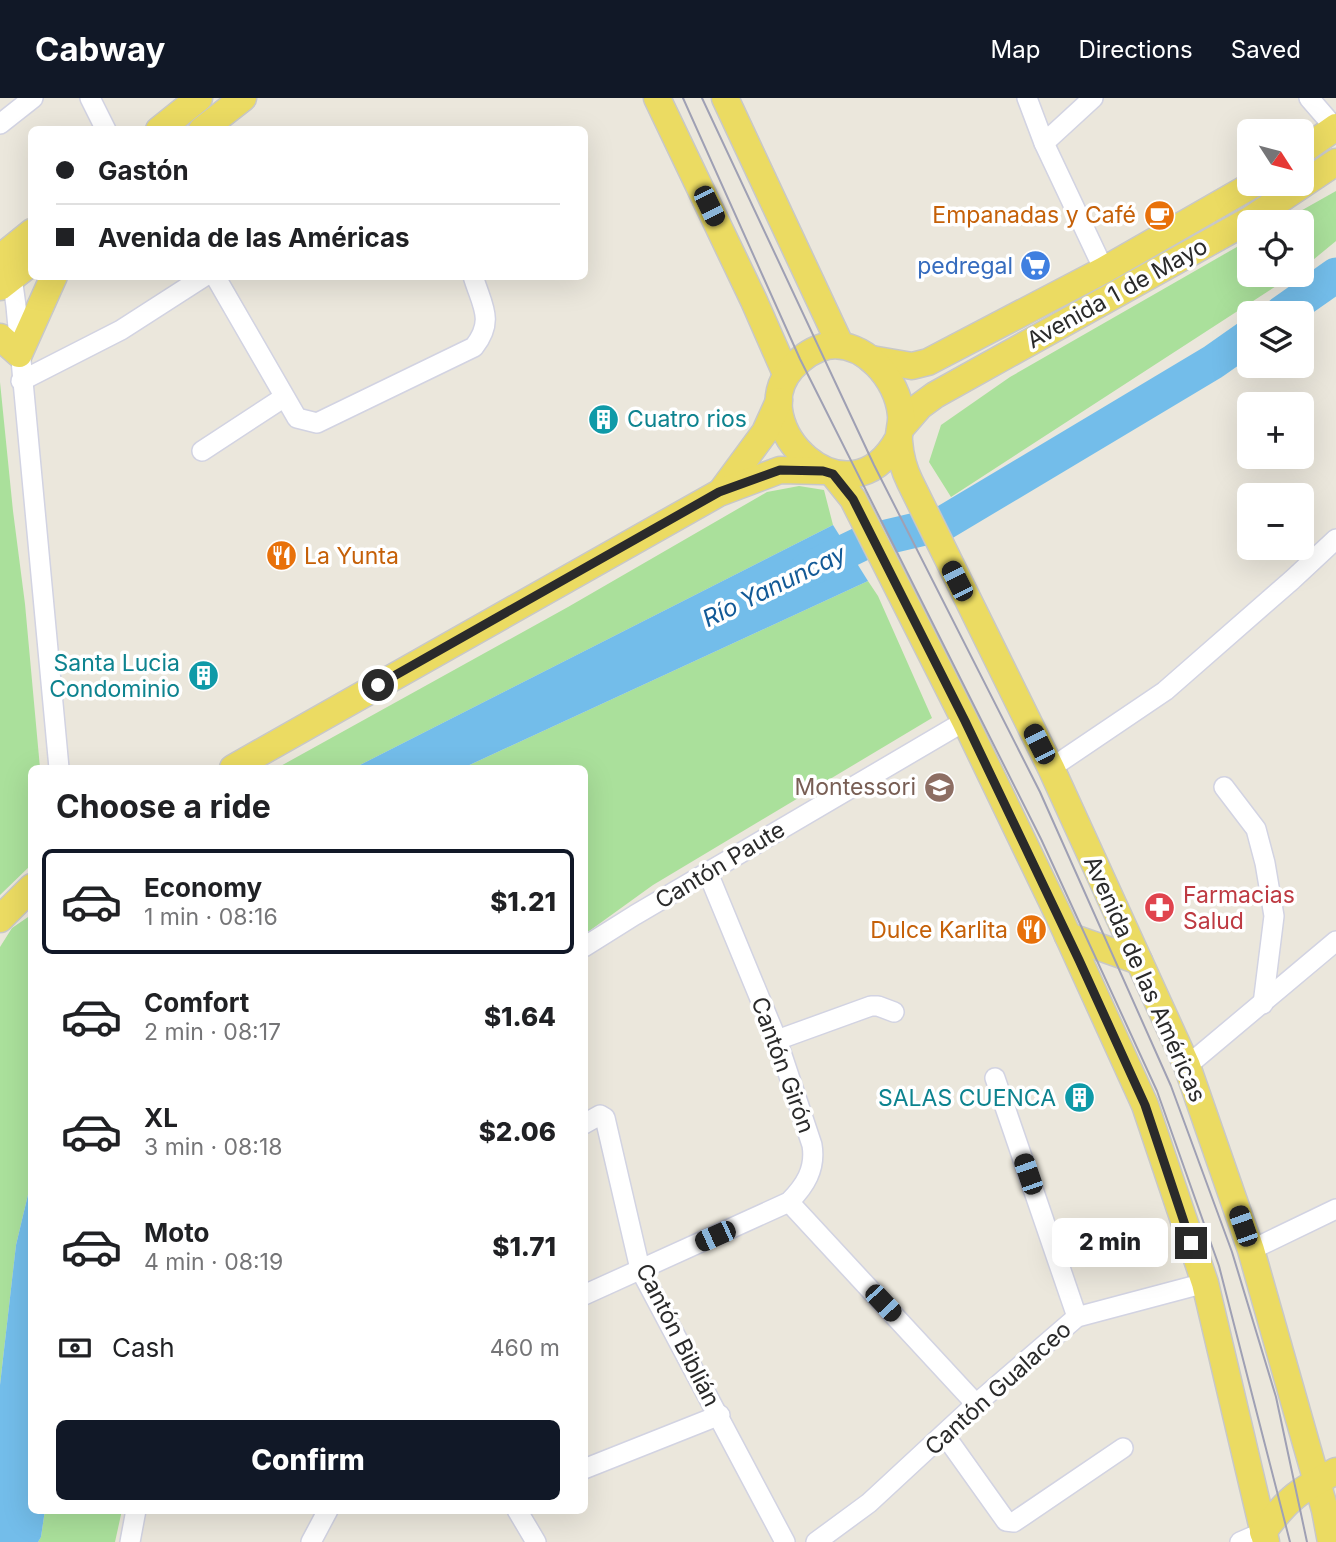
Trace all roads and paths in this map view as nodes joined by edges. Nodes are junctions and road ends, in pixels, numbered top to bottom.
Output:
1 (90, 98) edge
2 (199, 98) edge
3 (243, 98) edge
4 (657, 98) edge
5 (725, 98) edge
6 (1027, 98) edge
7 (1093, 98) edge
8 (1309, 98) edge
9 (27, 100) edge
10 (0, 124) edge
11 (104, 126) edge
12 (164, 126) edge
13 (207, 126) edge
14 (1336, 128) edge
15 (1044, 143) junction
16 (1314, 143) edge
17 (1336, 162) edge
18 (1237, 194) edge
19 (28, 238) edge
20 (9, 269) edge
21 (1104, 270) junction
22 (51, 280) edge
23 (199, 280) edge
24 (217, 280) edge
25 (474, 280) edge
26 (840, 344) junction
27 (10, 345) edge
28 (871, 359) junction
29 (786, 374) junction
30 (21, 381) junction
31 (283, 398) junction
32 (779, 401) junction
33 (900, 433) junction
34 (202, 451) dead end
35 (828, 472) junction
36 (719, 492) junction
37 (1336, 539) edge
38 (965, 721) junction
39 (59, 765) edge
40 (238, 765) edge
41 (1051, 768) junction
42 (1224, 787) dead end
43 (708, 873) junction
44 (28, 891) edge
45 (0, 919) edge
46 (1068, 936) junction
47 (1336, 941) edge
48 (588, 945) edge
49 (1139, 961) junction
50 (1263, 1004) junction
51 (894, 1012) dead end
52 (777, 1040) junction
53 (1187, 1066) junction
54 (995, 1078) dead end
55 (588, 1122) edge
56 (789, 1202) junction
57 (1336, 1209) edge
58 (1251, 1250) junction
59 (640, 1269) junction
60 (1205, 1283) junction
61 (588, 1293) edge
62 (1077, 1317) junction
63 (976, 1404) junction
64 (720, 1415) junction
65 (944, 1434) junction
66 (1123, 1448) dead end
67 (588, 1467) edge
68 (1326, 1476) edge
69 (1331, 1507) edge
70 (135, 1514) edge
71 (326, 1514) edge
72 (519, 1514) edge
73 (1256, 1539) edge
74 (130, 1542) edge
75 (311, 1542) edge
76 (536, 1542) edge
77 (785, 1542) edge
78 (816, 1542) edge
79 (1331, 1542) edge

1 - 11 street
2 - 12 main road
3 - 13 main road
4 - 29 main road
5 - 26 main road
6 - 15 street
7 - 15 street
8 - 14 street
9 - 10 street
14 - 16 main road
15 - 21 street
17 - 33 main road, Avenida 1 de Mayo
18 - 21 main road, Avenida 1 de Mayo
19 - 20 main road
20 - 27 street
21 - 28 main road, Avenida 1 de Mayo
22 - 27 main road
23 - 30 street
24 - 31 street
25 - 31 street
26 - 28 main road, Avenida de las Américas
26 - 29 main road
27 - 30 street
28 - 33 main road, Avenida de las Américas
29 - 32 main road
30 - 39 street
31 - 34 street
32 - 35 main road
32 - 36 main road
33 - 35 main road
33 - 41 main road, Avenida de las Américas
35 - 36 main road
35 - 38 main road
36 - 40 main road
37 - 41 street
38 - 43 street, Cantón Paute
38 - 46 main road
41 - 49 main road, Avenida de las Américas
42 - 50 street
43 - 48 street, Cantón Paute
43 - 52 street, Cantón Girón
44 - 45 main road
46 - 49 main road
46 - 60 main road
47 - 50 street
49 - 53 main road, Avenida de las Américas
50 - 53 street
51 - 52 street
52 - 56 street, Cantón Girón
53 - 58 main road, Avenida de las Américas
54 - 62 street
55 - 59 street, Cantón Biblián
56 - 59 street, Cantón Girón
56 - 63 street
57 - 58 street
58 - 68 main road, Avenida de las Américas
59 - 61 street, Cantón Girón
59 - 64 street, Cantón Biblián
60 - 62 street, Cantón Gualaceo
60 - 73 main road
62 - 63 street, Cantón Gualaceo
63 - 65 street, Cantón Gualaceo
64 - 67 street
64 - 77 street, Cantón Biblián
65 - 66 street
65 - 78 street, Cantón Gualaceo
68 - 69 main road, Avenida de las Américas
68 - 73 main road
69 - 79 main road, Avenida de las Américas
70 - 74 street
71 - 75 street
72 - 76 street

